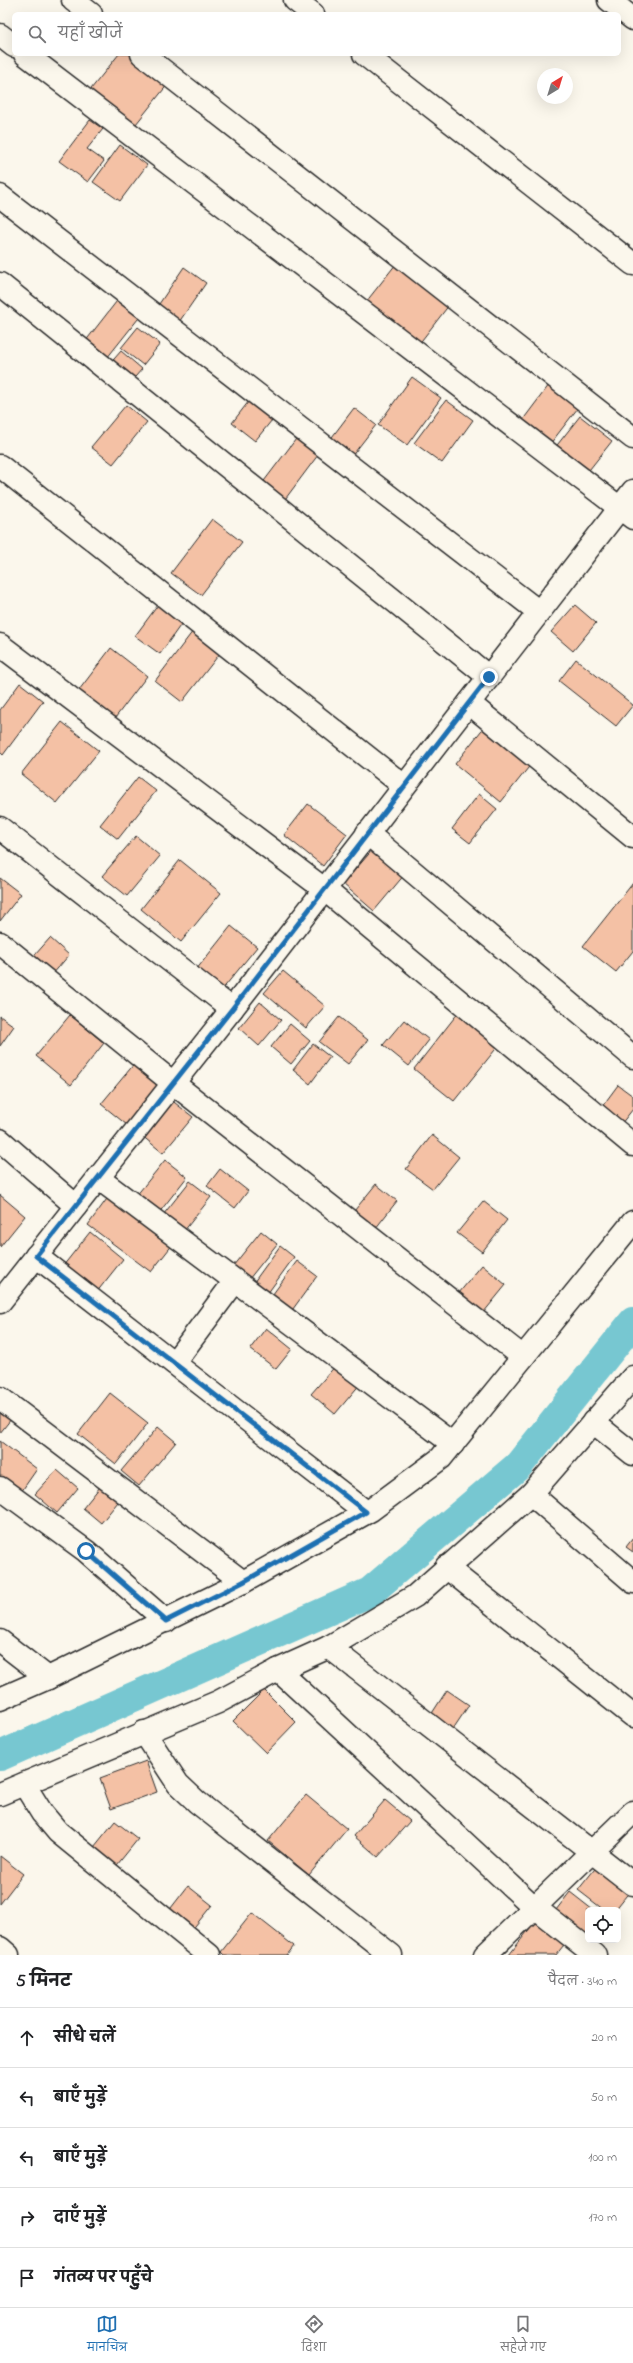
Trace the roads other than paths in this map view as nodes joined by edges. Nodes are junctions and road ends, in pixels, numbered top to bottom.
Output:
1 (73, 0) edge
2 (295, 0) edge
3 (609, 0) edge
4 (88, 12) edge
5 (310, 12) edge
6 (633, 19) edge
7 (0, 35) edge
8 (12, 44) edge
9 (28, 56) edge
10 (145, 56) edge
11 (367, 56) edge
12 (0, 196) edge
13 (633, 264) edge
14 (0, 284) edge
15 (633, 438) edge
16 (0, 466) edge
17 (629, 505) edge
18 (539, 612) junction
19 (0, 645) edge
20 (489, 677) junction
21 (469, 702) junction
22 (404, 786) junction
23 (0, 828) edge
24 (367, 833) junction
25 (633, 837) edge
26 (324, 889) junction
27 (0, 943) edge
28 (232, 1009) junction
29 (633, 1057) edge
30 (173, 1083) junction
31 (0, 1140) edge
32 (633, 1145) edge
33 (98, 1178) junction
34 (76, 1206) junction
35 (633, 1222) edge
36 (36, 1256) junction
37 (235, 1281) junction
38 (0, 1302) edge
39 (523, 1357) junction
40 (174, 1363) junction
41 (633, 1377) edge
42 (0, 1398) edge
43 (593, 1422) junction
44 (453, 1444) junction
45 (633, 1454) edge
46 (0, 1488) edge
47 (531, 1494) junction
48 (366, 1512) junction
49 (446, 1567) junction
50 (243, 1582) junction
51 (633, 1582) edge
52 (166, 1621) junction
53 (0, 1641) edge
54 (329, 1647) junction
55 (278, 1670) junction
56 (48, 1678) junction
57 (0, 1698) edge
58 (633, 1716) edge
59 (144, 1732) junction
60 (24, 1784) junction
61 (0, 1794) edge
62 (633, 1812) edge
63 (592, 1851) junction
64 (633, 1884) edge
65 (534, 1907) junction
66 (0, 1948) edge
67 (8, 1955) edge
68 (208, 1955) edge
69 (391, 1955) edge
70 (485, 1955) edge
71 (595, 1955) edge

1 - 4 street
2 - 5 street
3 - 6 street
7 - 8 street
9 - 17 street
10 - 15 street
11 - 13 street
12 - 18 street
14 - 20 street
16 - 22 street
17 - 18 street
18 - 20 street
19 - 26 street
20 - 21 street
21 - 22 street
21 - 25 street
22 - 24 street
23 - 28 street
24 - 26 street
24 - 29 street
26 - 28 street
26 - 32 street
27 - 30 street
28 - 30 street
30 - 33 street
30 - 39 street
31 - 34 street
33 - 34 street
33 - 37 street
34 - 36 street
35 - 39 street
36 - 38 street
36 - 40 street
37 - 40 street
37 - 44 street
39 - 44 street
40 - 48 street
41 - 43 street
42 - 50 street
43 - 45 street
43 - 47 street
44 - 48 street
46 - 52 street
47 - 49 street
47 - 51 street
48 - 50 street
49 - 54 street
49 - 58 street
50 - 52 street
52 - 56 street
53 - 56 street
54 - 55 street
54 - 63 street
55 - 59 street
55 - 65 street
56 - 57 street
59 - 60 street
59 - 69 street
60 - 61 street
60 - 68 street
62 - 63 street
63 - 64 street
63 - 65 street
65 - 70 street
65 - 71 street
66 - 67 street

